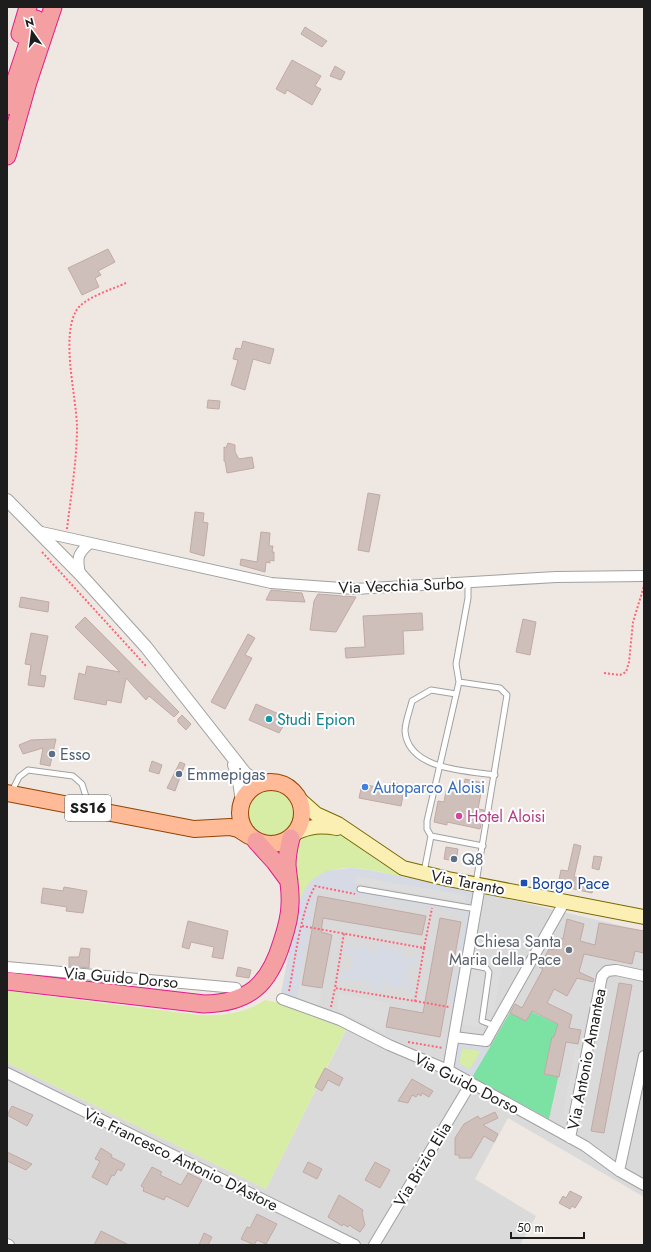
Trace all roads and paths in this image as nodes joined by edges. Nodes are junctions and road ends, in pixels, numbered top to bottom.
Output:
1 (28, 7) edge
2 (40, 7) edge
3 (53, 7) edge
4 (64, 7) edge
5 (7, 86) edge
6 (7, 106) edge
7 (9, 149) edge
8 (126, 283) dead end
9 (7, 500) edge
10 (37, 531) junction
11 (66, 538) junction
12 (90, 543) junction
13 (40, 550) dead end
14 (80, 574) junction
15 (644, 576) edge
16 (468, 582) junction
17 (644, 586) edge
18 (150, 671) dead end
19 (604, 672) dead end
20 (459, 682) junction
21 (456, 694) junction
22 (228, 753) junction
23 (439, 767) junction
24 (495, 775) junction
25 (266, 782) junction
26 (9, 793) edge
27 (298, 798) junction
28 (241, 804) junction
29 (90, 809) junction
30 (170, 824) junction
31 (350, 832) junction
32 (293, 835) junction
33 (431, 836) junction
34 (253, 838) junction
35 (483, 846) junction
36 (424, 873) junction
37 (289, 881) junction
38 (478, 884) junction
39 (360, 889) dead end
40 (361, 895) dead end
41 (565, 901) junction
42 (439, 908) dead end
43 (476, 909) junction
44 (644, 917) edge
45 (302, 926) junction
46 (344, 933) junction
47 (424, 948) junction
48 (466, 964) junction
49 (7, 967) edge
50 (644, 976) edge
51 (7, 981) edge
52 (236, 988) dead end
53 (335, 988) junction
54 (284, 1000) joint
55 (415, 1001) junction
56 (452, 1004) dead end
57 (451, 1007) junction
58 (450, 1014) dead end
59 (330, 1016) junction
60 (495, 1026) junction
61 (454, 1036) junction
62 (402, 1041) dead end
63 (444, 1048) dead end
64 (644, 1056) edge
65 (448, 1070) junction
66 (7, 1073) edge
67 (471, 1083) junction
68 (570, 1138) junction
69 (619, 1171) junction
70 (644, 1185) edge
71 (354, 1245) edge
72 (374, 1245) edge

1 - 5 highway
2 - 6 highway
3 - 7 highway
4 - 7 highway
8 - 11 path
9 - 10 street
10 - 11 street, Via Vecchia Surbo
10 - 14 street
11 - 12 street, Via Vecchia Surbo
12 - 14 street
12 - 16 street, Via Vecchia Surbo
13 - 18 path
14 - 22 street
15 - 16 street, Via Vecchia Surbo
16 - 20 lane
17 - 19 path
20 - 21 lane
20 - 24 lane
21 - 23 lane
21 - 23 lane
22 - 25 street
22 - 28 street
23 - 24 lane
23 - 33 lane
24 - 35 lane
25 - 27 main road, Via Taranto
25 - 28 main road, Via Taranto
26 - 29 main road, Via Taranto / SS16
26 - 29 lane
27 - 31 main road, Via Taranto
27 - 32 main road
28 - 30 main road, Via Taranto
28 - 34 main road
29 - 30 main road, Via Taranto / SS16
30 - 34 main road, Via Taranto
31 - 32 main road, Via Taranto
31 - 36 main road, Via Taranto
32 - 34 main road, Via Taranto
32 - 37 highway
33 - 35 lane
33 - 36 lane
34 - 37 highway
35 - 38 lane
36 - 38 main road, Via Taranto
37 - 51 highway
38 - 41 main road, Via Taranto
38 - 43 street
39 - 43 lane
40 - 45 path
41 - 44 main road, Via Taranto
41 - 60 street
42 - 47 path
43 - 48 street
45 - 46 path
45 - 54 path
46 - 47 path
46 - 53 path
47 - 55 path
48 - 60 lane
48 - 61 street
49 - 52 street, Via Guido Dorso
50 - 68 street, Via Antonio Amantea
53 - 55 path
53 - 59 path
54 - 59 street, Via Guido Dorso
55 - 57 path
56 - 57 path
57 - 58 path
59 - 65 street, Via Guido Dorso
60 - 61 street
61 - 65 street
62 - 63 path
64 - 69 street
65 - 67 street, Via Guido Dorso
66 - 71 street, Via Francesco Antonio D'Astore
67 - 68 street, Via Guido Dorso
67 - 72 street, Via Brizio Elia
68 - 69 street, Via Guido Dorso
69 - 70 street, Via Guido Dorso

